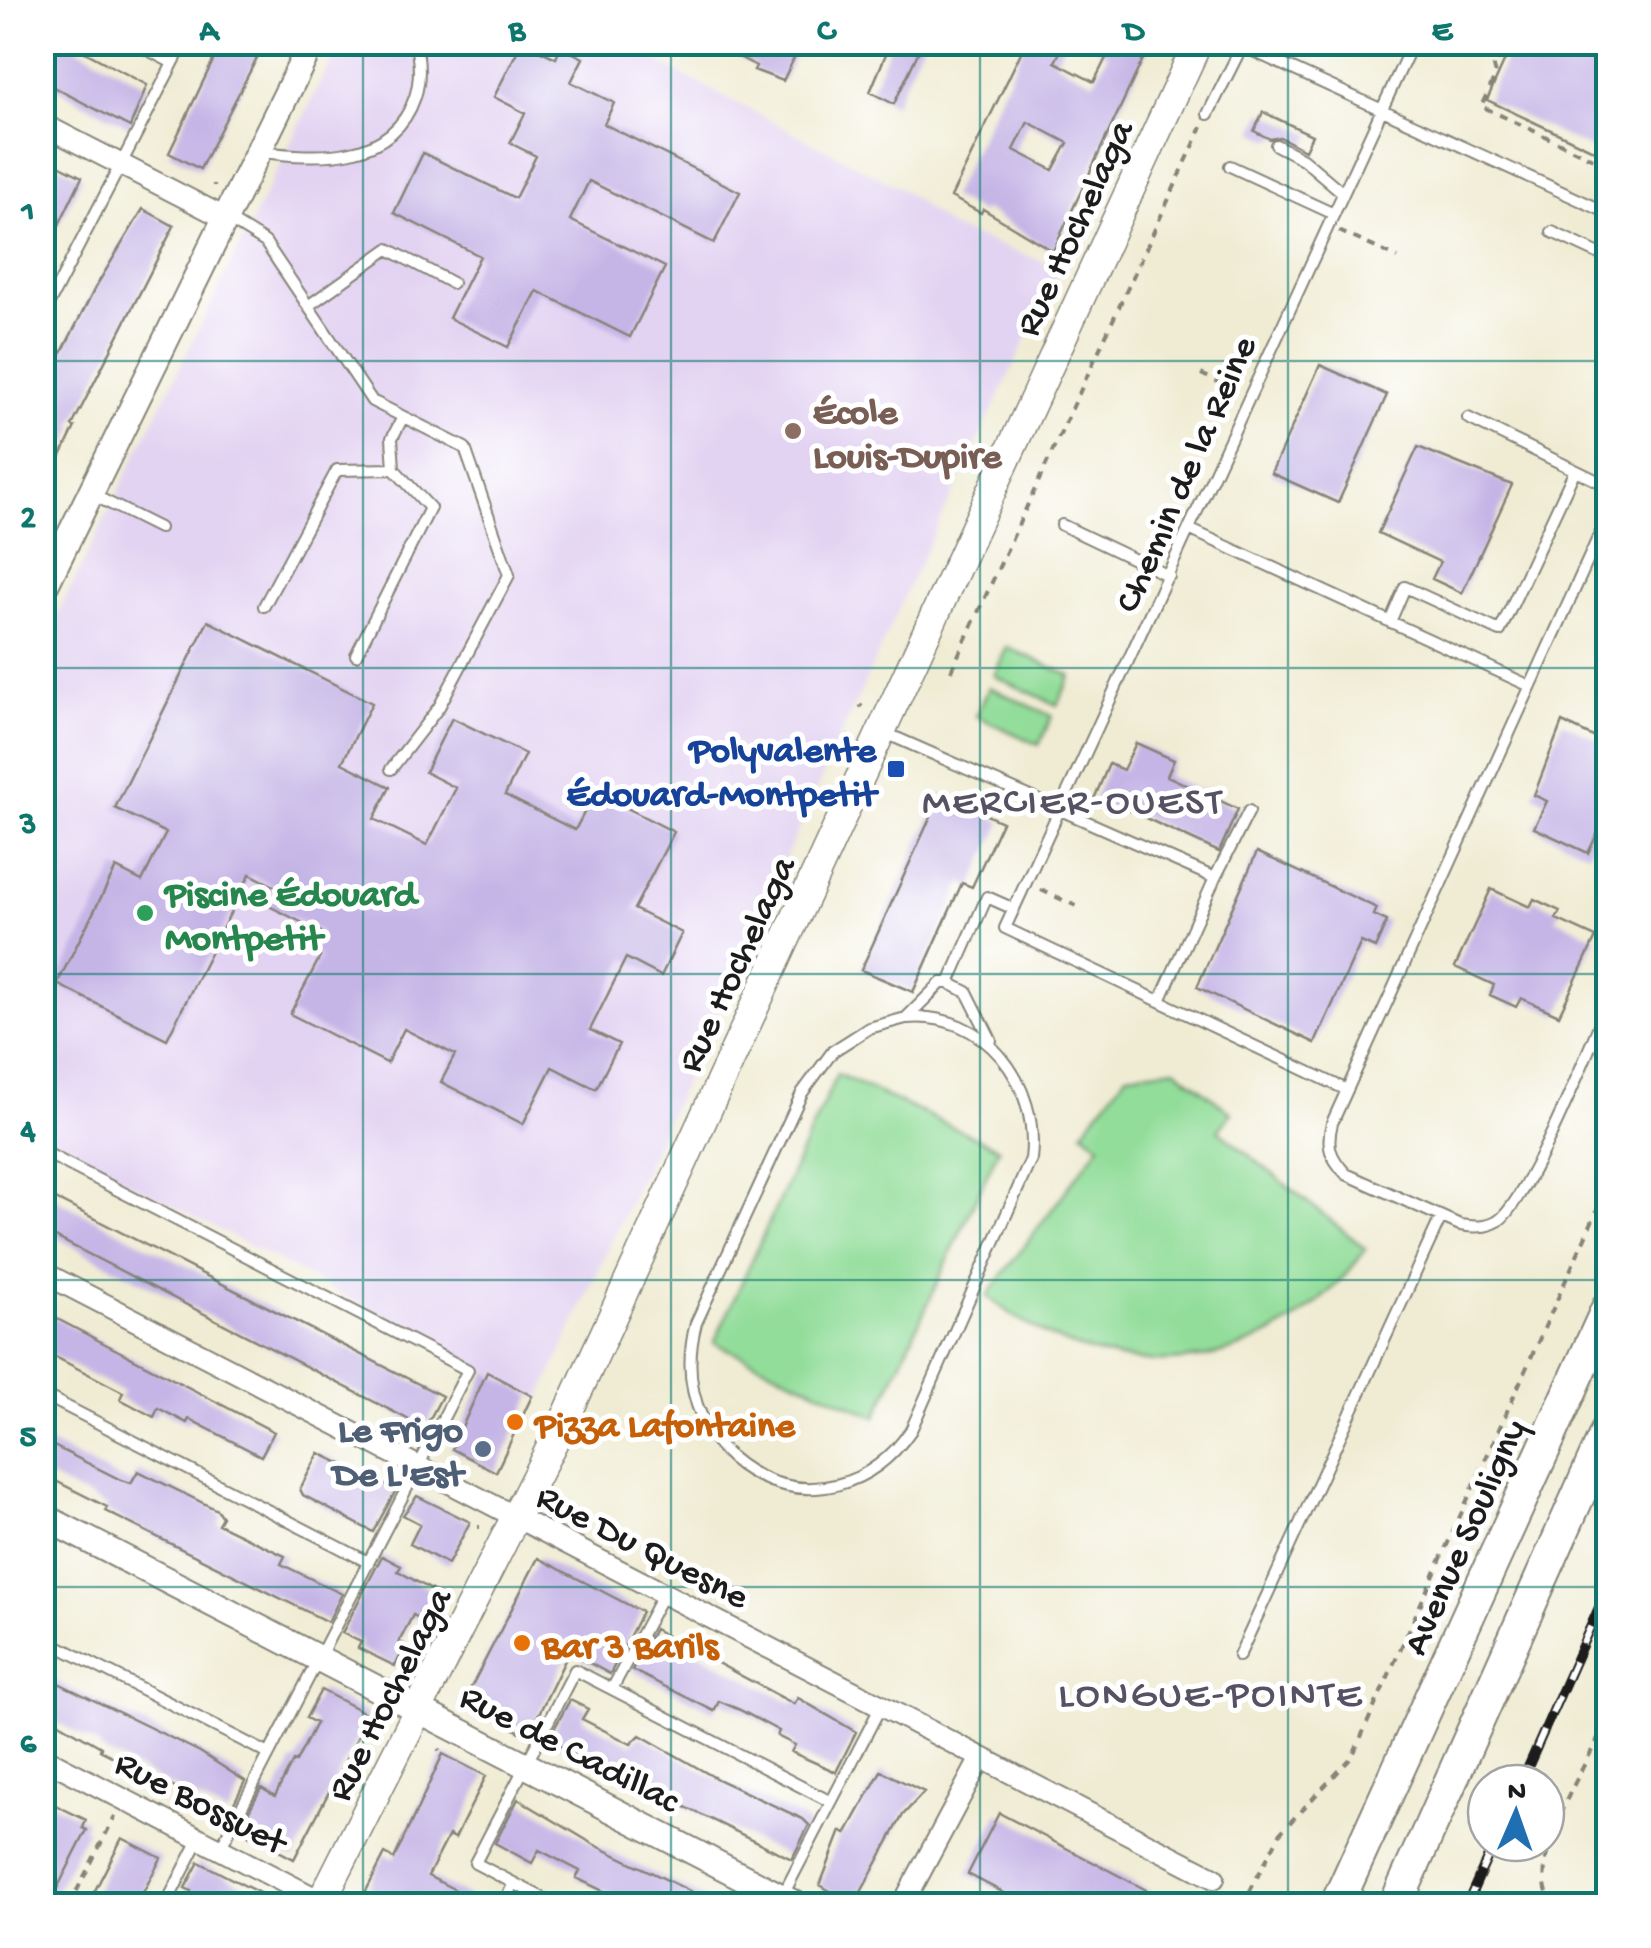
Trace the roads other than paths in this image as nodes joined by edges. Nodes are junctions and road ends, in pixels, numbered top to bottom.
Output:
1 (132, 42) edge
2 (184, 42) edge
3 (312, 42) edge
4 (414, 42) edge
5 (1198, 42) edge
6 (1412, 42) edge
7 (173, 63) junction
8 (1382, 109) junction
9 (1208, 114) road end
10 (42, 124) edge
11 (1276, 145) dead end
12 (258, 152) junction
13 (121, 164) junction
14 (1230, 166) dead end
15 (1344, 194) junction
16 (1608, 213) edge
17 (1334, 214) junction
18 (225, 218) junction
19 (1552, 232) dead end
20 (1608, 244) edge
21 (1606, 257) edge
22 (452, 283) dead end
23 (308, 306) junction
24 (42, 317) edge
25 (403, 417) junction
26 (1468, 418) dead end
27 (394, 469) junction
28 (1575, 470) junction
29 (1608, 486) edge
30 (90, 494) junction
31 (1608, 516) edge
32 (1062, 525) dead end
33 (160, 528) dead end
34 (1191, 530) junction
35 (1169, 576) junction
36 (42, 592) edge
37 (264, 606) dead end
38 (1390, 622) junction
39 (356, 655) dead end
40 (1530, 686) junction
41 (882, 732) junction
42 (391, 769) dead end
43 (1061, 810) junction
44 (1249, 811) dead end
45 (1215, 878) junction
46 (1014, 909) junction
47 (949, 983) junction
48 (1160, 1002) junction
49 (1608, 1004) edge
50 (906, 1018) junction
51 (995, 1050) junction
52 (1347, 1090) junction
53 (42, 1152) edge
54 (1441, 1218) junction
55 (42, 1272) edge
56 (1608, 1308) edge
57 (42, 1394) edge
58 (1608, 1429) edge
59 (416, 1466) junction
60 (42, 1516) edge
61 (518, 1519) junction
62 (368, 1562) junction
63 (663, 1594) junction
64 (42, 1638) edge
65 (1240, 1656) dead end
66 (318, 1658) junction
67 (612, 1689) junction
68 (882, 1705) junction
69 (421, 1711) junction
70 (268, 1754) junction
71 (42, 1757) edge
72 (981, 1758) junction
73 (524, 1764) junction
74 (831, 1802) junction
75 (200, 1838) junction
76 (220, 1849) junction
77 (1214, 1878) dead end
78 (514, 1883) junction
79 (784, 1901) edge
80 (911, 1903) edge
81 (324, 1904) edge
82 (165, 1906) edge
83 (503, 1906) edge
84 (558, 1906) edge
85 (1336, 1906) edge
86 (1395, 1906) edge

1 - 7 lane
2 - 7 lane
3 - 12 street
4 - 12 lane
5 - 41 main road, Rue Hochelaga
6 - 8 lane, Chemin de la Reine
7 - 13 lane
8 - 9 lane
8 - 15 lane, Chemin de la Reine
8 - 16 lane
10 - 13 street
11 - 15 lane
12 - 18 street
13 - 18 street
13 - 24 lane
14 - 17 lane
15 - 17 lane, Chemin de la Reine
17 - 34 lane, Chemin de la Reine
18 - 23 lane
18 - 30 street
19 - 21 lane
20 - 21 lane
22 - 23 lane
23 - 25 lane
25 - 27 lane
25 - 42 lane
26 - 28 lane
27 - 37 lane
27 - 39 lane
28 - 29 lane
28 - 38 lane
30 - 33 lane
30 - 36 street
31 - 40 lane
32 - 35 lane
34 - 35 lane, Chemin de la Reine
34 - 38 lane
35 - 43 lane, Chemin de la Reine
38 - 40 lane
40 - 52 lane
41 - 43 lane
41 - 61 main road, Rue Hochelaga
43 - 45 lane
43 - 46 lane, Chemin de la Reine
44 - 45 lane
45 - 48 lane
46 - 47 lane
46 - 48 lane, Chemin de la Reine
47 - 50 lane
47 - 51 lane
48 - 52 lane
49 - 54 lane
50 - 51 lane
50 - 51 lane
52 - 54 lane
53 - 59 lane
54 - 65 lane
55 - 59 street, Rue Du Quesne
56 - 85 highway, Avenue Souligny
57 - 62 lane
58 - 86 highway
59 - 61 street, Rue Du Quesne
59 - 62 lane
60 - 66 street, Rue de Cadillac
61 - 63 street, Rue Du Quesne
61 - 69 main road, Rue Hochelaga
62 - 66 lane
63 - 67 lane
63 - 68 street, Rue Du Quesne
64 - 70 lane
66 - 69 street, Rue de Cadillac
66 - 70 lane
67 - 73 lane
67 - 74 lane
68 - 72 street, Rue Du Quesne
68 - 74 lane
69 - 73 street, Rue de Cadillac
69 - 81 main road, Rue Hochelaga
70 - 76 lane
71 - 75 street, Rue Bossuet
72 - 77 street, Rue Du Quesne
72 - 80 street
73 - 78 lane
73 - 79 street, Rue de Cadillac
74 - 79 lane
75 - 76 street, Rue Bossuet
75 - 82 lane
76 - 81 street, Rue Bossuet
78 - 83 lane
78 - 84 lane

